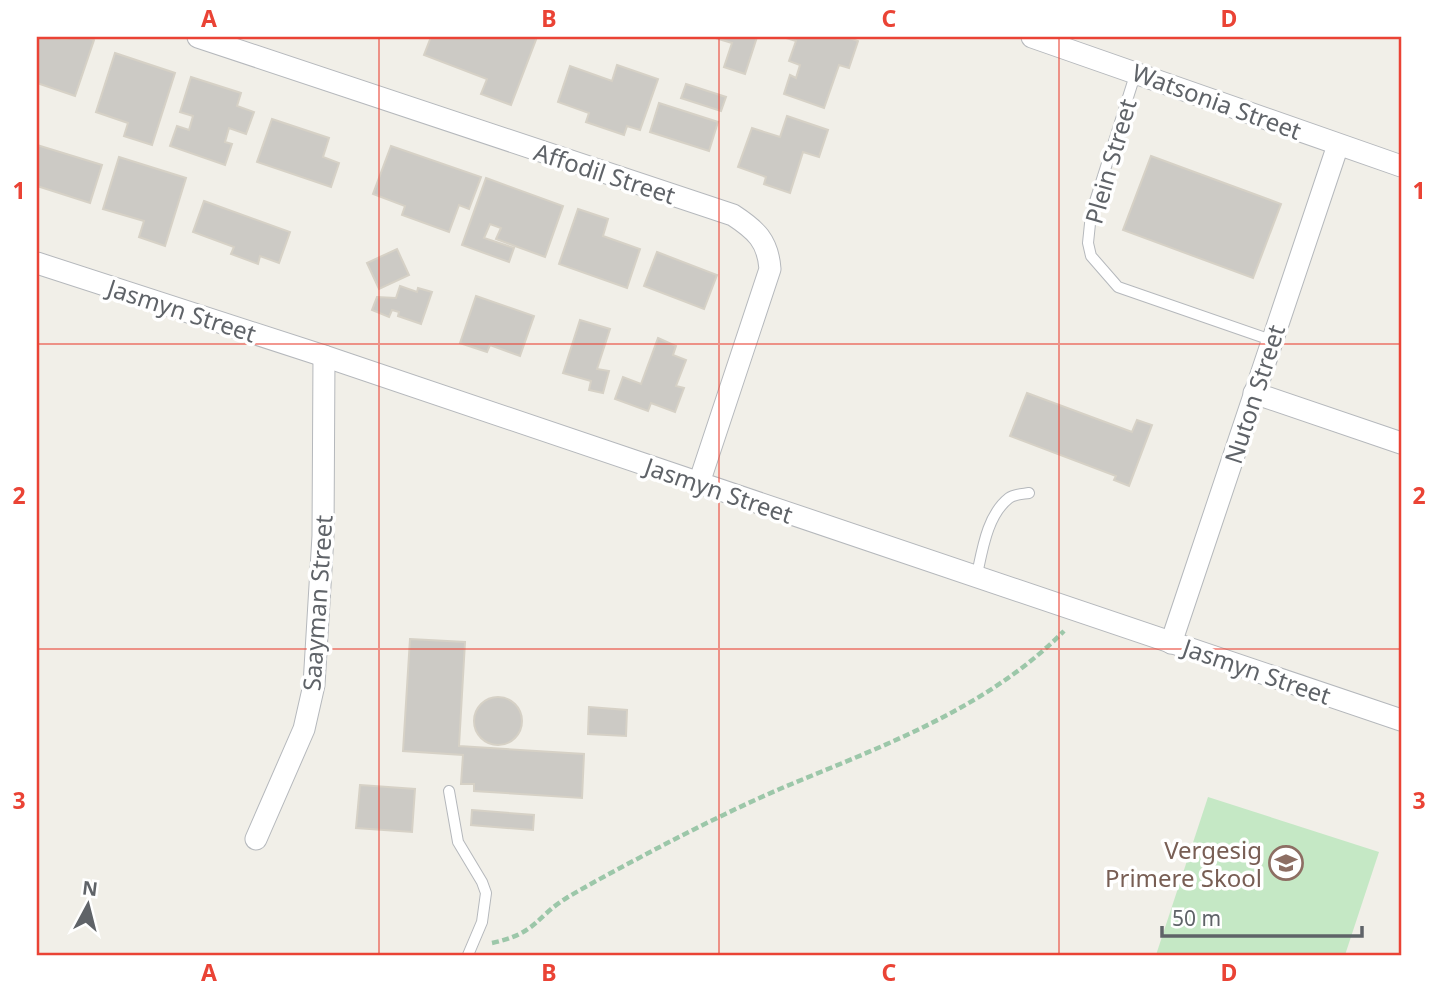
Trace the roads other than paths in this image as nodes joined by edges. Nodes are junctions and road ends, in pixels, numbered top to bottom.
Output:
1 (198, 37) edge
2 (1032, 37) edge
3 (1058, 41) edge
4 (1136, 72) junction
5 (1338, 145) junction
6 (1401, 166) edge
7 (37, 263) edge
8 (1271, 340) junction
9 (324, 356) junction
10 (1254, 393) junction
11 (1401, 443) edge
12 (699, 483) junction
13 (1030, 493) dead end
14 (976, 579) junction
15 (1171, 643) junction
16 (1401, 720) edge
17 (449, 791) dead end
18 (256, 839) dead end
19 (470, 952) edge

1 - 12 street, Affodil Street
2 - 3 street, Watsonia Street
3 - 4 street, Watsonia Street
4 - 5 street, Watsonia Street
4 - 8 lane, Plein Street
5 - 6 street, Watsonia Street
5 - 8 street, Nuton Street
7 - 9 street, Jasmyn Street
8 - 10 street, Nuton Street
9 - 12 street, Jasmyn Street
9 - 18 street, Saayman Street
10 - 11 street
10 - 15 street, Nuton Street
12 - 14 street, Jasmyn Street
13 - 14 lane
14 - 15 street, Jasmyn Street
15 - 16 street, Jasmyn Street
17 - 19 lane

